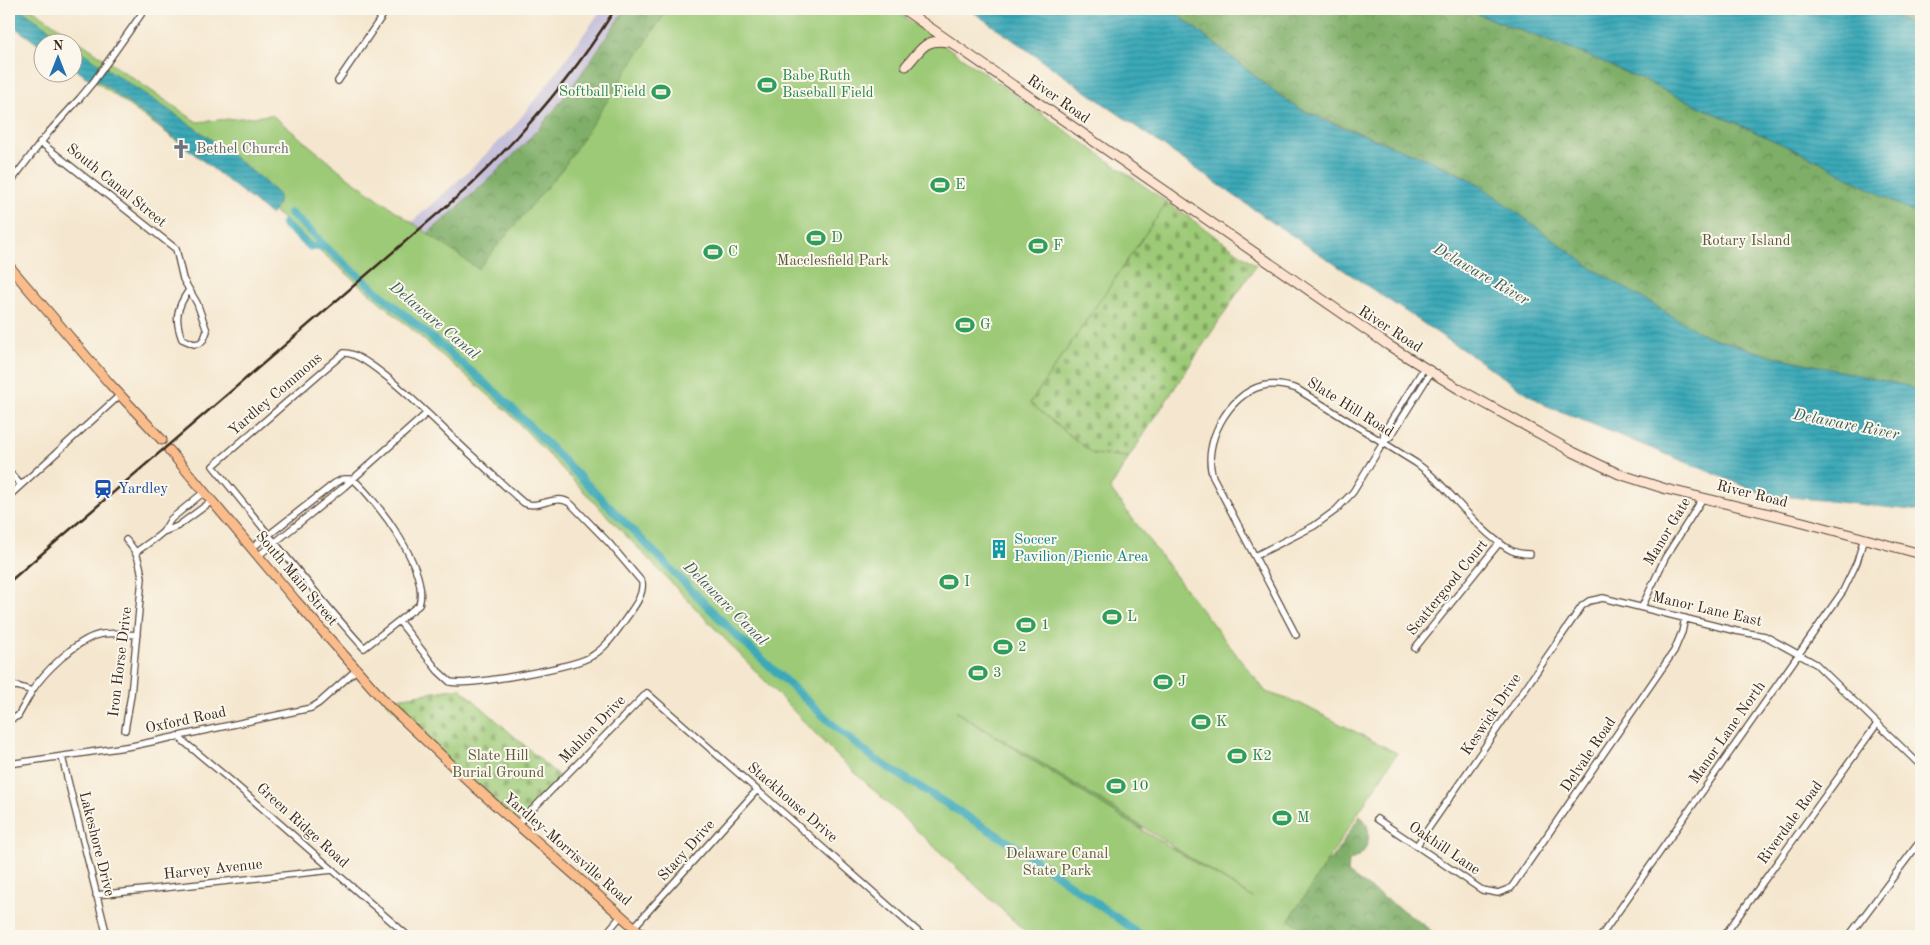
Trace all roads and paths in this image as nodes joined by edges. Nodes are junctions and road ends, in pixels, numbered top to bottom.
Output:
1 (145, 9) edge
2 (387, 9) edge
3 (903, 9) edge
4 (932, 29) junction
5 (951, 42) junction
6 (338, 81) dead end
7 (40, 142) junction
8 (9, 184) edge
9 (9, 266) edge
10 (189, 290) junction
11 (1427, 370) junction
12 (120, 395) junction
13 (427, 413) junction
14 (162, 440) dead end
15 (1383, 443) junction
16 (169, 450) dead end
17 (9, 472) edge
18 (353, 479) junction
19 (21, 485) junction
20 (204, 492) junction
21 (9, 496) edge
22 (1703, 498) junction
23 (212, 501) junction
24 (163, 532) junction
25 (271, 535) junction
26 (1864, 538) junction
27 (126, 540) dead end
28 (276, 542) junction
29 (1500, 542) junction
30 (136, 552) junction
31 (255, 552) junction
32 (1530, 554) dead end
33 (1921, 554) edge
34 (1255, 556) junction
35 (1590, 601) joint
36 (1642, 607) junction
37 (1685, 618) junction
38 (399, 621) junction
39 (137, 635) junction
40 (1296, 635) dead end
41 (1415, 648) dead end
42 (1799, 655) junction
43 (356, 670) junction
44 (9, 687) edge
45 (32, 691) junction
46 (644, 696) joint
47 (9, 720) edge
48 (406, 723) joint
49 (1878, 724) junction
50 (125, 730) dead end
51 (177, 736) junction
52 (62, 757) junction
53 (9, 764) edge
54 (1921, 766) edge
55 (758, 790) junction
56 (1377, 819) dead end
57 (517, 825) junction
58 (1921, 840) edge
59 (1417, 845) junction
60 (333, 870) junction
61 (1498, 893) joint
62 (96, 895) junction
63 (621, 916) junction
64 (634, 927) junction
65 (107, 936) edge
66 (408, 936) edge
67 (604, 936) edge
68 (644, 936) edge
69 (923, 936) edge
70 (1601, 936) edge
71 (1724, 936) edge
72 (1849, 936) edge

1 - 7 street
2 - 6 street
3 - 4 main road, River Road
4 - 5 main road, River Road
4 - 5 main road
5 - 11 main road, River Road
7 - 8 street
7 - 10 street, South Canal Street
9 - 12 main road
10 - 10 street
11 - 15 street
11 - 22 main road, River Road
12 - 14 main road
12 - 19 street
13 - 18 street
13 - 25 street, Yardley Commons
13 - 38 street, Yardley Commons
15 - 29 street, Slate Hill Road
15 - 34 street
15 - 34 street, Slate Hill Road
16 - 20 main road, South Main Street
17 - 19 street
18 - 25 street
18 - 28 street
18 - 38 street, Yardley Commons
19 - 21 street
20 - 23 main road, South Main Street
20 - 24 street
22 - 26 main road, River Road
22 - 36 street, Manor Gate
23 - 24 street
23 - 31 main road, South Main Street
24 - 30 street
25 - 28 street, Yardley Commons
25 - 31 street
26 - 33 main road, River Road
26 - 42 street, Manor Lane North
27 - 30 street
28 - 31 street
28 - 38 street, Yardley Commons
29 - 32 street, Slate Hill Road
29 - 41 street, Scattergood Court
30 - 39 street, Iron Horse Drive
31 - 43 main road, South Main Street
34 - 40 street, Slate Hill Road
35 - 36 street, Manor Lane East
35 - 59 street, Keswick Drive
36 - 37 street, Manor Lane East
37 - 42 street, Manor Lane East
37 - 61 street, Delvale Road
39 - 45 street
39 - 50 street, Iron Horse Drive
42 - 49 street, Manor Lane East
42 - 70 street, Manor Lane North
43 - 48 main road, South Main Street
43 - 51 street, Oxford Road
44 - 45 street
45 - 47 street
46 - 55 street, Stackhouse Drive
46 - 57 street, Mahlon Drive
48 - 57 main road, Yardley-Morrisville Road
49 - 54 street, Manor Lane East
49 - 71 street, Riverdale Road
51 - 52 street, Oxford Road
51 - 60 street, Green Ridge Road
52 - 53 street, Oxford Road
52 - 62 street, Lakeshore Drive
55 - 64 street, Stacy Drive
55 - 69 street, Stackhouse Drive
56 - 59 street, Oakhill Lane
57 - 63 main road, Yardley-Morrisville Road
58 - 72 street
59 - 61 street, Oakhill Lane
60 - 62 street, Harvey Avenue
60 - 66 street, Green Ridge Road
62 - 65 street, Lakeshore Drive
63 - 64 main road, Yardley-Morrisville Road
63 - 67 street
64 - 68 main road, Yardley-Morrisville Road

